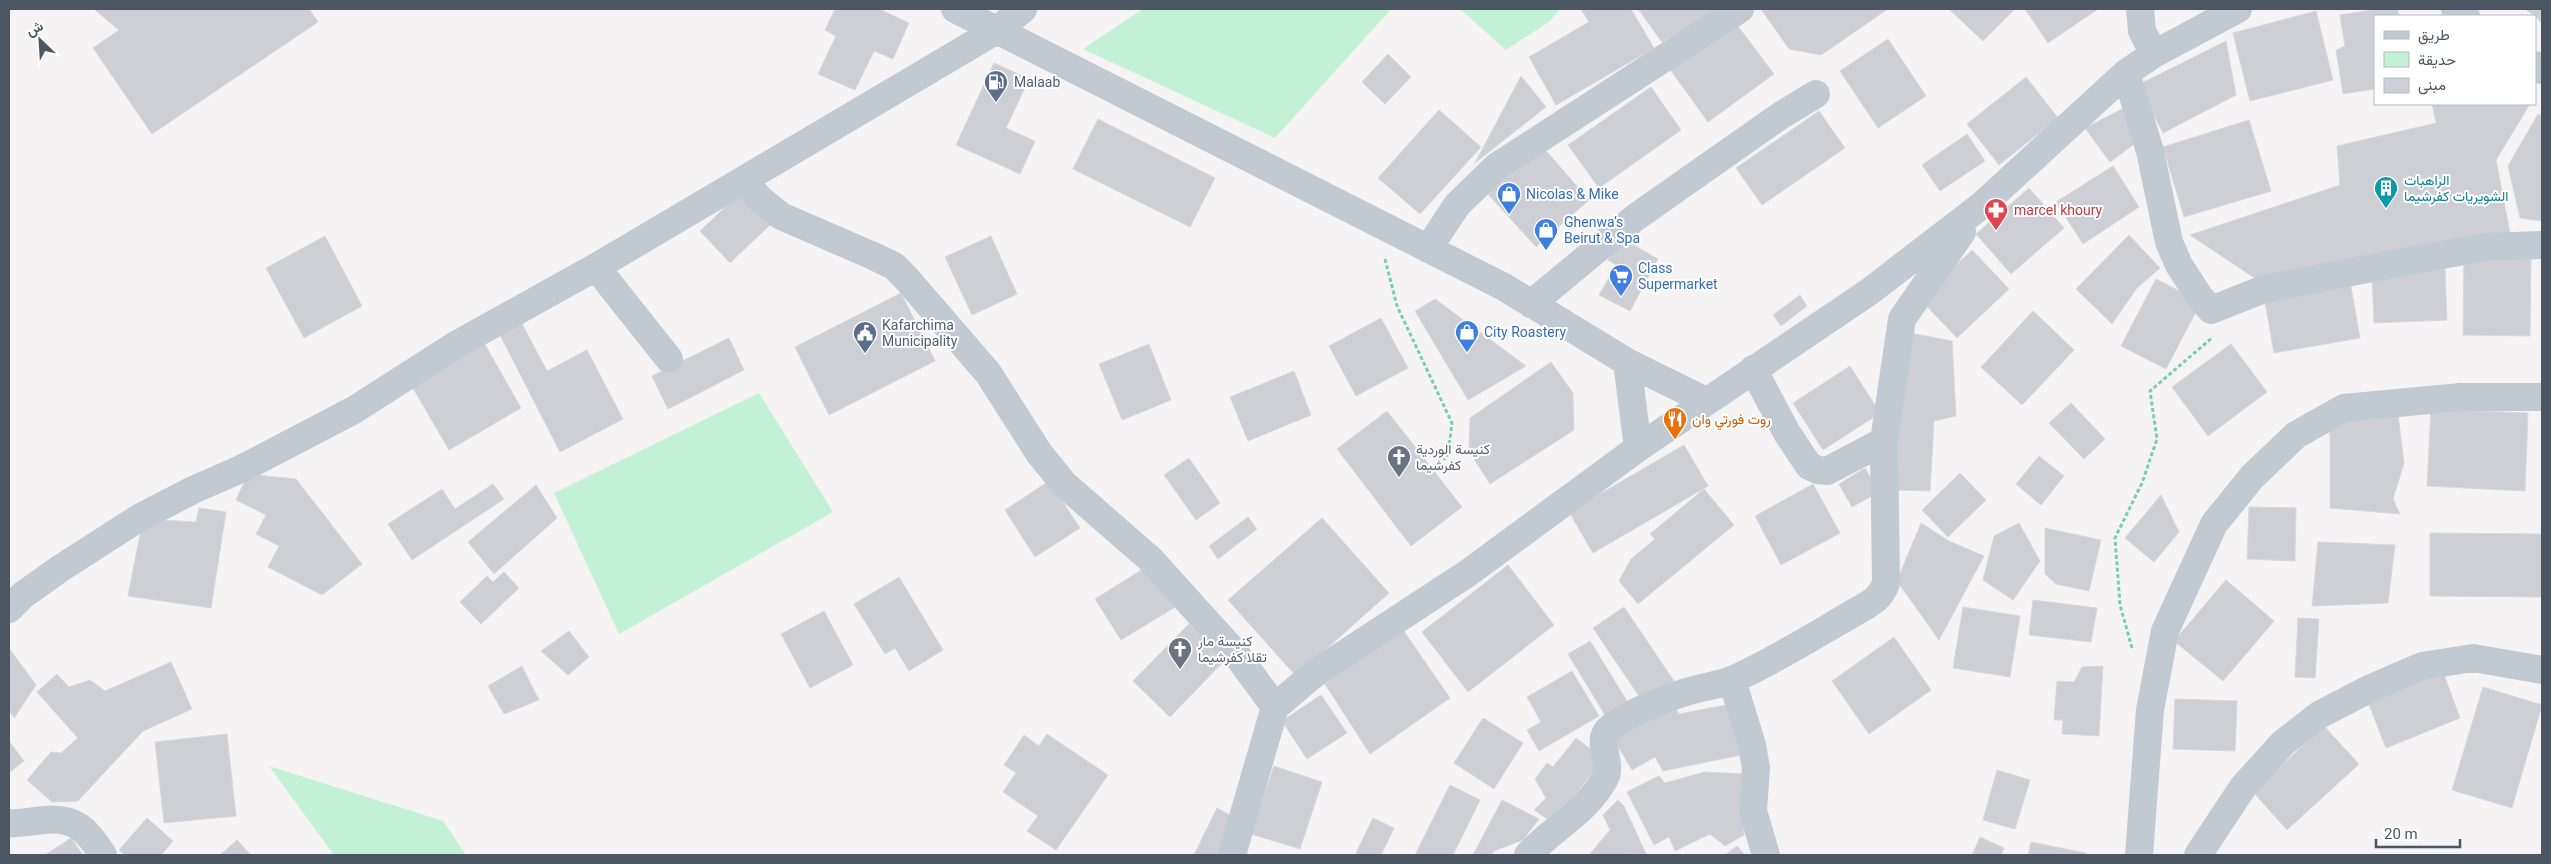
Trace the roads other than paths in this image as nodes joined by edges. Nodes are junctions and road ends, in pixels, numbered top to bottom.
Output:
1 (955, 9) edge
2 (1023, 9) edge
3 (1740, 9) edge
4 (2140, 9) edge
5 (2238, 9) edge
6 (997, 30) junction
7 (2154, 54) junction
8 (2126, 73) junction
9 (1816, 94) dead end
10 (744, 180) junction
11 (1982, 205) junction
12 (2542, 245) edge
13 (1428, 249) junction
14 (596, 267) junction
15 (1531, 304) junction
16 (669, 359) dead end
17 (1627, 362) junction
18 (1753, 369) junction
19 (2542, 397) edge
20 (1706, 401) junction
21 (1884, 441) junction
22 (1638, 448) junction
23 (9, 609) edge
24 (2542, 670) edge
25 (1732, 680) junction
26 (1275, 707) junction
27 (9, 823) edge
28 (103, 855) edge
29 (1232, 855) edge
30 (1528, 855) edge
31 (1766, 855) edge
32 (2140, 855) edge
33 (2198, 855) edge

1 - 6 street
2 - 6 street
3 - 13 street
4 - 7 street
5 - 7 street
6 - 10 street
6 - 13 street
7 - 8 street
8 - 11 street
8 - 12 street
9 - 15 street
10 - 14 street
10 - 26 street
11 - 18 street
11 - 21 street
13 - 15 street
14 - 16 street
14 - 23 street
15 - 17 street
17 - 20 street
17 - 22 street
18 - 20 street
18 - 21 street
19 - 32 street
20 - 22 street
21 - 25 street
22 - 26 street
24 - 33 street
25 - 30 street
25 - 31 street
26 - 29 street
27 - 28 street

